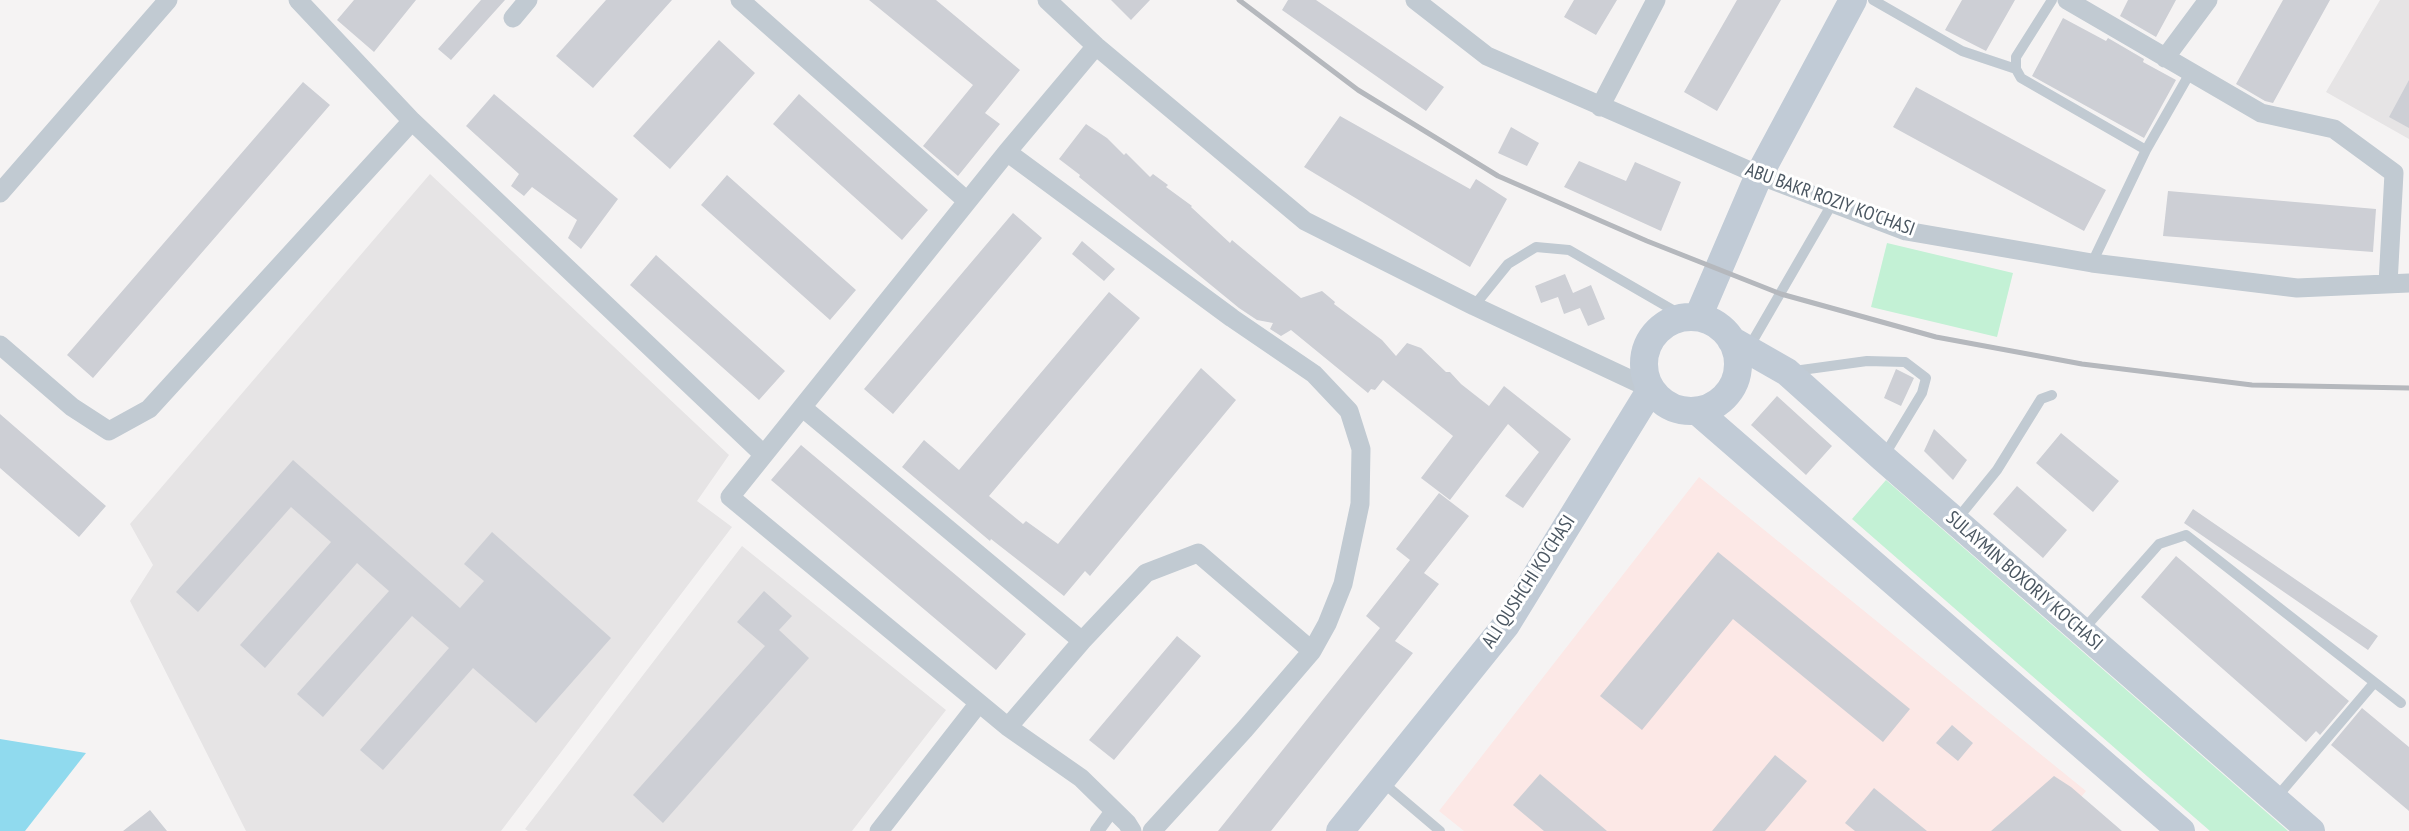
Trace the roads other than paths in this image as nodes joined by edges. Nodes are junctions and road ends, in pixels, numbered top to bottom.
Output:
1 (168, 0) edge
2 (298, 0) edge
3 (528, 0) edge
4 (740, 0) edge
5 (1047, 0) edge
6 (1415, 0) edge
7 (1656, 0) edge
8 (1853, 0) edge
9 (1873, 0) edge
10 (2052, 0) edge
11 (2067, 0) edge
12 (2207, 0) edge
13 (513, 18) dead end
14 (1096, 46) junction
15 (2165, 58) junction
16 (2016, 69) junction
17 (2190, 73) junction
18 (1601, 107) junction
19 (412, 121) junction
20 (2146, 150) junction
21 (1007, 152) junction
22 (1759, 175) junction
23 (0, 193) edge
24 (967, 201) junction
25 (1832, 204) junction
26 (2092, 263) junction
27 (2409, 283) edge
28 (2388, 284) junction
29 (1474, 306) junction
30 (1691, 317) junction
31 (0, 345) edge
32 (1739, 345) junction
33 (1787, 372) junction
34 (1651, 389) junction
35 (2052, 396) dead end
36 (803, 408) junction
37 (1697, 411) junction
38 (1729, 438) junction
39 (763, 454) junction
40 (1883, 458) junction
41 (1955, 521) junction
42 (2082, 631) junction
43 (1082, 640) junction
44 (1312, 651) junction
45 (2374, 683) junction
46 (979, 703) junction
47 (2401, 703) dead end
48 (1008, 727) junction
49 (1381, 780) junction
50 (2275, 799) junction
51 (1113, 809) junction
52 (879, 831) edge
53 (1097, 831) edge
54 (1132, 831) edge
55 (1152, 831) edge
56 (1340, 831) edge
57 (1440, 831) edge
58 (2180, 831) edge
59 (2311, 831) edge

1 - 23 street
2 - 19 street
3 - 13 street
4 - 24 street
5 - 14 street
6 - 18 street, ABU BAKR ROZIY KO'CHASI
7 - 18 street
8 - 22 main road
9 - 16 lane
10 - 16 lane
11 - 15 street
12 - 15 street
14 - 21 street
14 - 29 street
15 - 17 street
16 - 20 lane
17 - 20 lane
17 - 28 street
18 - 22 street, ABU BAKR ROZIY KO'CHASI
19 - 31 street
19 - 39 street
20 - 26 lane
21 - 24 street
21 - 44 street
22 - 25 street, ABU BAKR ROZIY KO'CHASI
22 - 30 main road
24 - 36 street
25 - 26 street, ABU BAKR ROZIY KO'CHASI
25 - 32 lane
26 - 28 street, ABU BAKR ROZIY KO'CHASI
27 - 28 street, ABU BAKR ROZIY KO'CHASI
29 - 30 lane
29 - 34 street
30 - 32 main road
30 - 34 main road
32 - 33 main road, SULAYMIN BOXORIY KO'CHASI
32 - 37 main road
33 - 38 main road
33 - 40 main road, SULAYMIN BOXORIY KO'CHASI
33 - 40 lane
34 - 37 main road
34 - 49 main road, ALI QUSHCHI KO'CHASI
35 - 41 lane
36 - 39 street
36 - 43 street
37 - 38 main road
38 - 58 main road
39 - 46 street
40 - 41 main road, SULAYMIN BOXORIY KO'CHASI
41 - 42 main road, SULAYMIN BOXORIY KO'CHASI
42 - 45 lane
42 - 50 main road, SULAYMIN BOXORIY KO'CHASI
43 - 44 street
43 - 48 street
44 - 55 street
45 - 47 lane
45 - 50 lane
46 - 48 street
46 - 52 street
48 - 51 street
49 - 56 main road, ALI QUSHCHI KO'CHASI
49 - 57 lane
50 - 59 main road, SULAYMIN BOXORIY KO'CHASI
51 - 53 street
51 - 54 street

